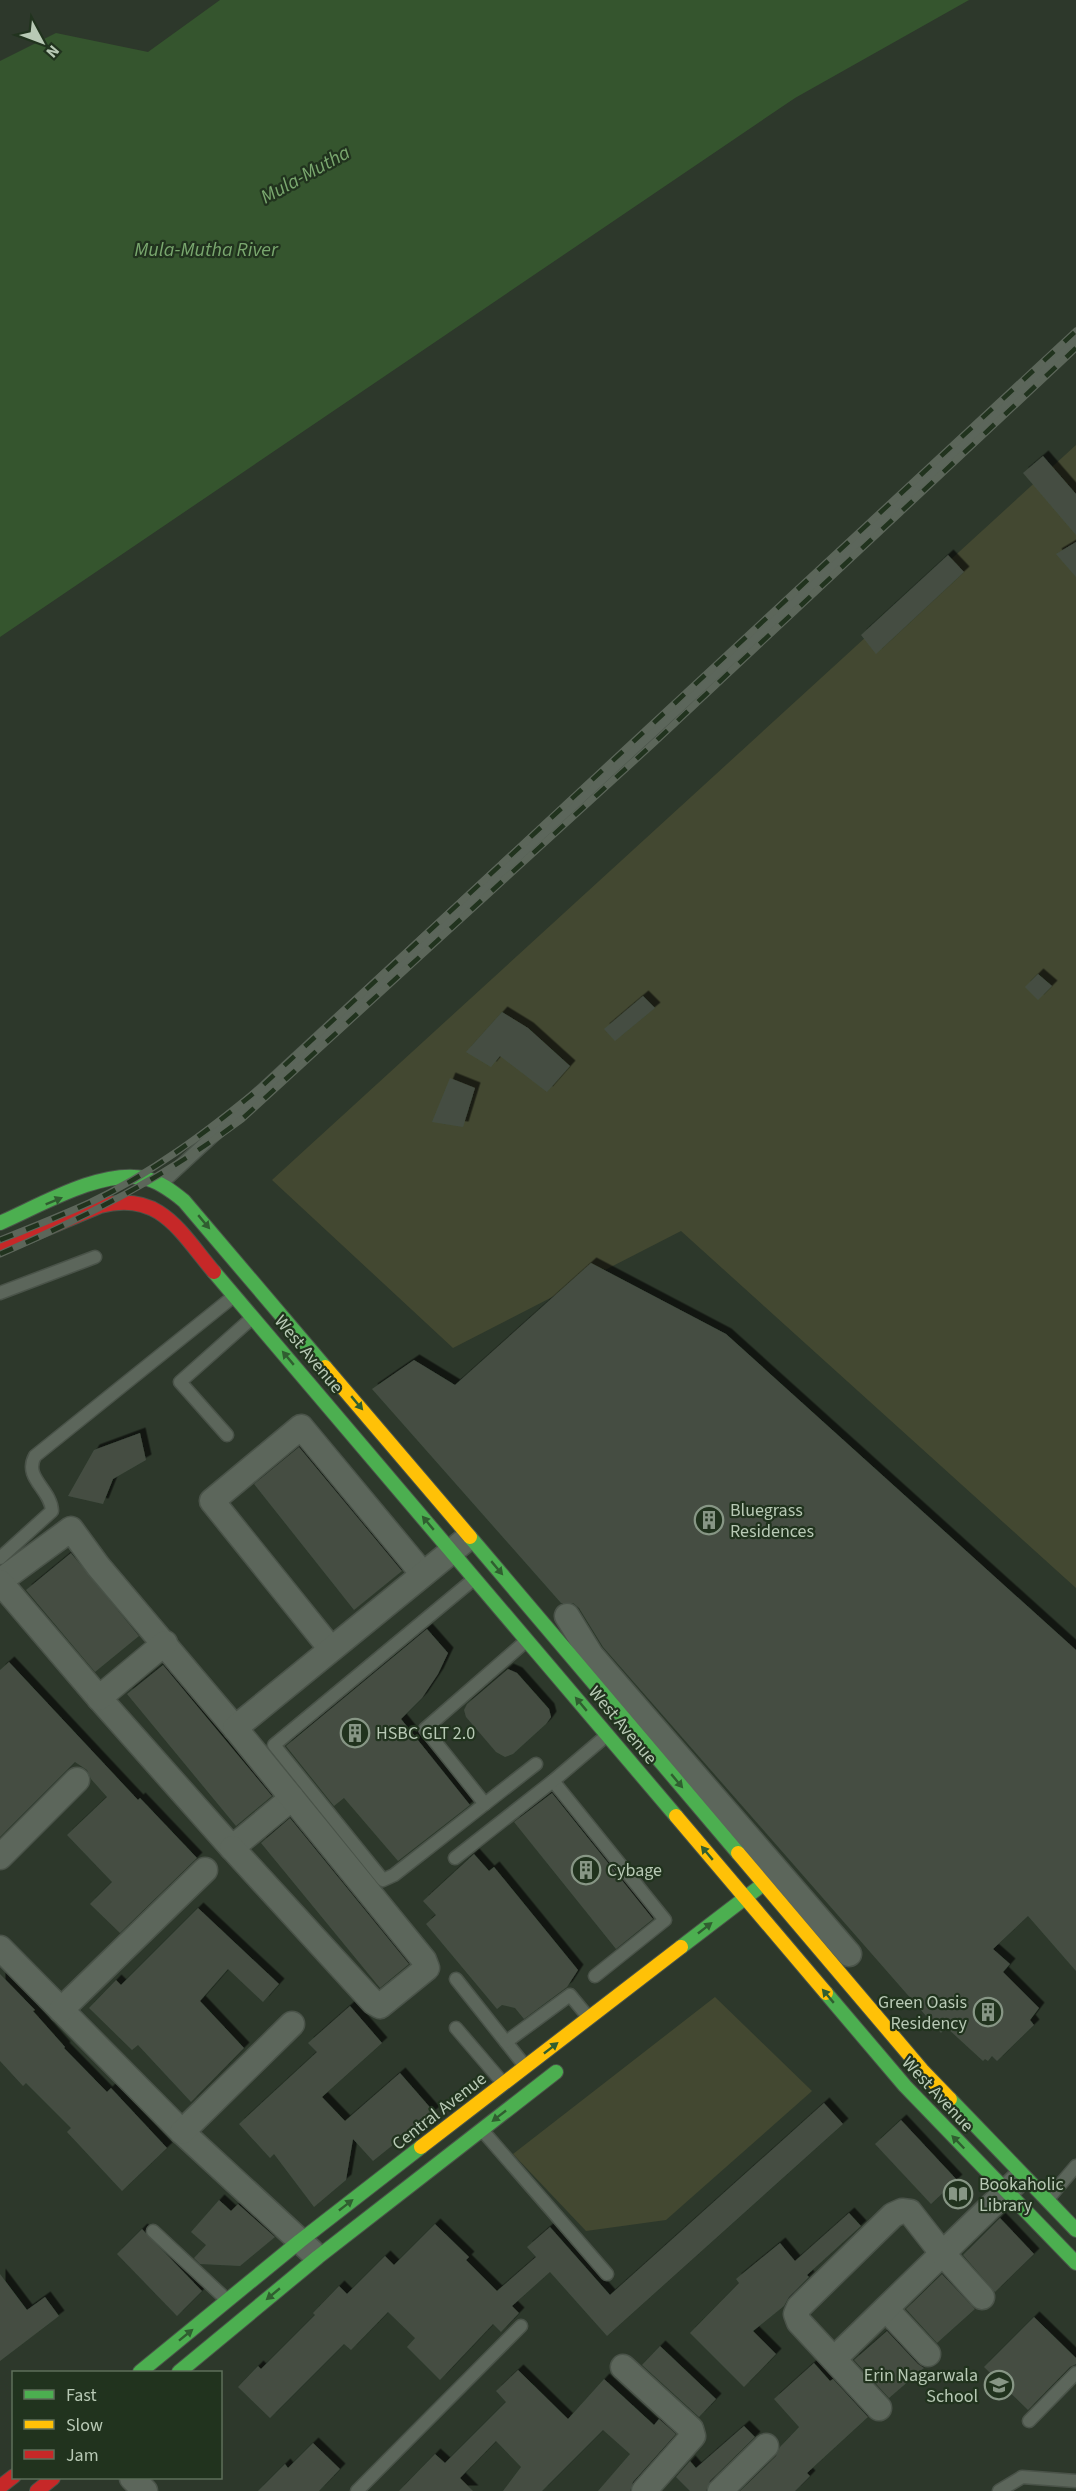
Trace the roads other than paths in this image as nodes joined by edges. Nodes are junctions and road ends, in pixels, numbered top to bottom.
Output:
1 (1076, 340) edge
2 (160, 1185) junction
3 (0, 1223) edge
4 (0, 1248) edge
5 (95, 1257) dead end
6 (0, 1293) edge
7 (235, 1295) junction
8 (253, 1317) junction
9 (227, 1435) dead end
10 (461, 1544) junction
11 (0, 1558) edge
12 (423, 1575) junction
13 (474, 1578) junction
14 (0, 1582) edge
15 (567, 1616) dead end
16 (527, 1640) junction
17 (165, 1643) junction
18 (331, 1650) junction
19 (99, 1698) junction
20 (235, 1728) junction
21 (607, 1735) junction
22 (536, 1764) dead end
23 (76, 1780) dead end
24 (553, 1781) junction
25 (292, 1798) junction
26 (485, 1804) junction
27 (741, 1843) junction
28 (232, 1848) junction
29 (0, 1857) edge
30 (455, 1858) dead end
31 (205, 1870) dead end
32 (764, 1883) junction
33 (745, 1898) junction
34 (777, 1899) junction
35 (754, 1917) junction
36 (0, 1948) edge
37 (849, 1954) dead end
38 (595, 1976) dead end
39 (456, 1979) dead end
40 (61, 2010) junction
41 (589, 2018) junction
42 (292, 2024) dead end
43 (456, 2028) dead end
44 (506, 2043) junction
45 (565, 2065) dead end
46 (526, 2067) junction
47 (503, 2084) junction
48 (467, 2111) junction
49 (482, 2130) junction
50 (182, 2132) junction
51 (1076, 2166) edge
52 (1014, 2183) junction
53 (1047, 2200) junction
54 (1076, 2230) edge
55 (153, 2231) dead end
56 (300, 2241) junction
57 (942, 2253) junction
58 (318, 2257) junction
59 (1076, 2263) edge
60 (607, 2274) dead end
61 (982, 2298) dead end
62 (228, 2301) junction
63 (886, 2309) junction
64 (521, 2326) dead end
65 (928, 2354) dead end
66 (834, 2359) junction
67 (623, 2367) dead end
68 (142, 2371) edge
69 (181, 2371) edge
70 (1076, 2373) edge
71 (879, 2408) dead end
72 (1029, 2421) dead end
73 (766, 2446) dead end
74 (12, 2478) edge
75 (52, 2479) edge
76 (133, 2479) edge
77 (1076, 2481) edge
78 (0, 2487) edge
79 (37, 2491) edge
80 (145, 2491) edge
81 (357, 2491) edge
82 (644, 2491) edge
83 (720, 2491) edge
84 (999, 2491) edge

1 - 2 lane
3 -> 2 main road
2 -> 10 main road, West Avenue
4 - 7 main road, West Avenue
5 - 6 lane
7 - 8 main road, West Avenue
7 - 11 lane
8 - 9 lane
10 -> 8 main road, West Avenue
10 - 12 street
10 - 13 main road, West Avenue
10 -> 27 main road, West Avenue
12 - 18 street
12 - 18 street
13 - 16 main road, West Avenue
13 - 26 lane
14 - 17 street
14 - 19 street
15 - 27 street
21 -> 16 main road, West Avenue
16 - 26 lane
17 - 19 street
17 - 20 street
18 - 20 street
19 - 28 street
20 - 25 street
21 - 24 lane
33 -> 21 main road, West Avenue
22 - 26 lane
23 - 29 street
24 - 30 lane
24 - 38 lane
25 - 28 street
25 - 28 street
27 - 32 main road, West Avenue
27 - 37 street
31 - 40 street
32 - 33 main road, Central Avenue
32 - 34 main road, West Avenue
33 - 35 main road, West Avenue
41 -> 33 main road, Central Avenue
34 - 35 main road
34 - 52 main road, West Avenue
52 -> 35 main road, West Avenue
36 - 40 street
39 - 44 lane
40 - 50 street
41 - 44 lane
46 -> 41 main road, Central Avenue
42 - 50 street
43 - 47 lane
44 - 46 lane
45 -> 49 main road
46 - 47 main road, Central Avenue
47 - 48 main road, Central Avenue
48 - 49 lane
56 -> 48 main road, Central Avenue
49 - 58 main road
49 - 60 lane
50 - 56 street
51 - 53 lane
52 - 53 main road, West Avenue
52 - 57 street
52 - 59 main road, West Avenue
53 - 54 main road, West Avenue
55 - 62 lane
56 - 58 street
56 - 62 main road, Central Avenue
57 - 61 street
57 - 63 street
57 - 66 street
58 -> 69 main road
68 -> 62 main road, Central Avenue
63 - 65 street
63 - 66 street
64 - 81 lane
66 - 71 street
67 - 82 street
70 - 72 lane
73 - 83 street
74 - 78 main road
75 - 79 main road
76 - 80 street
77 - 84 lane

